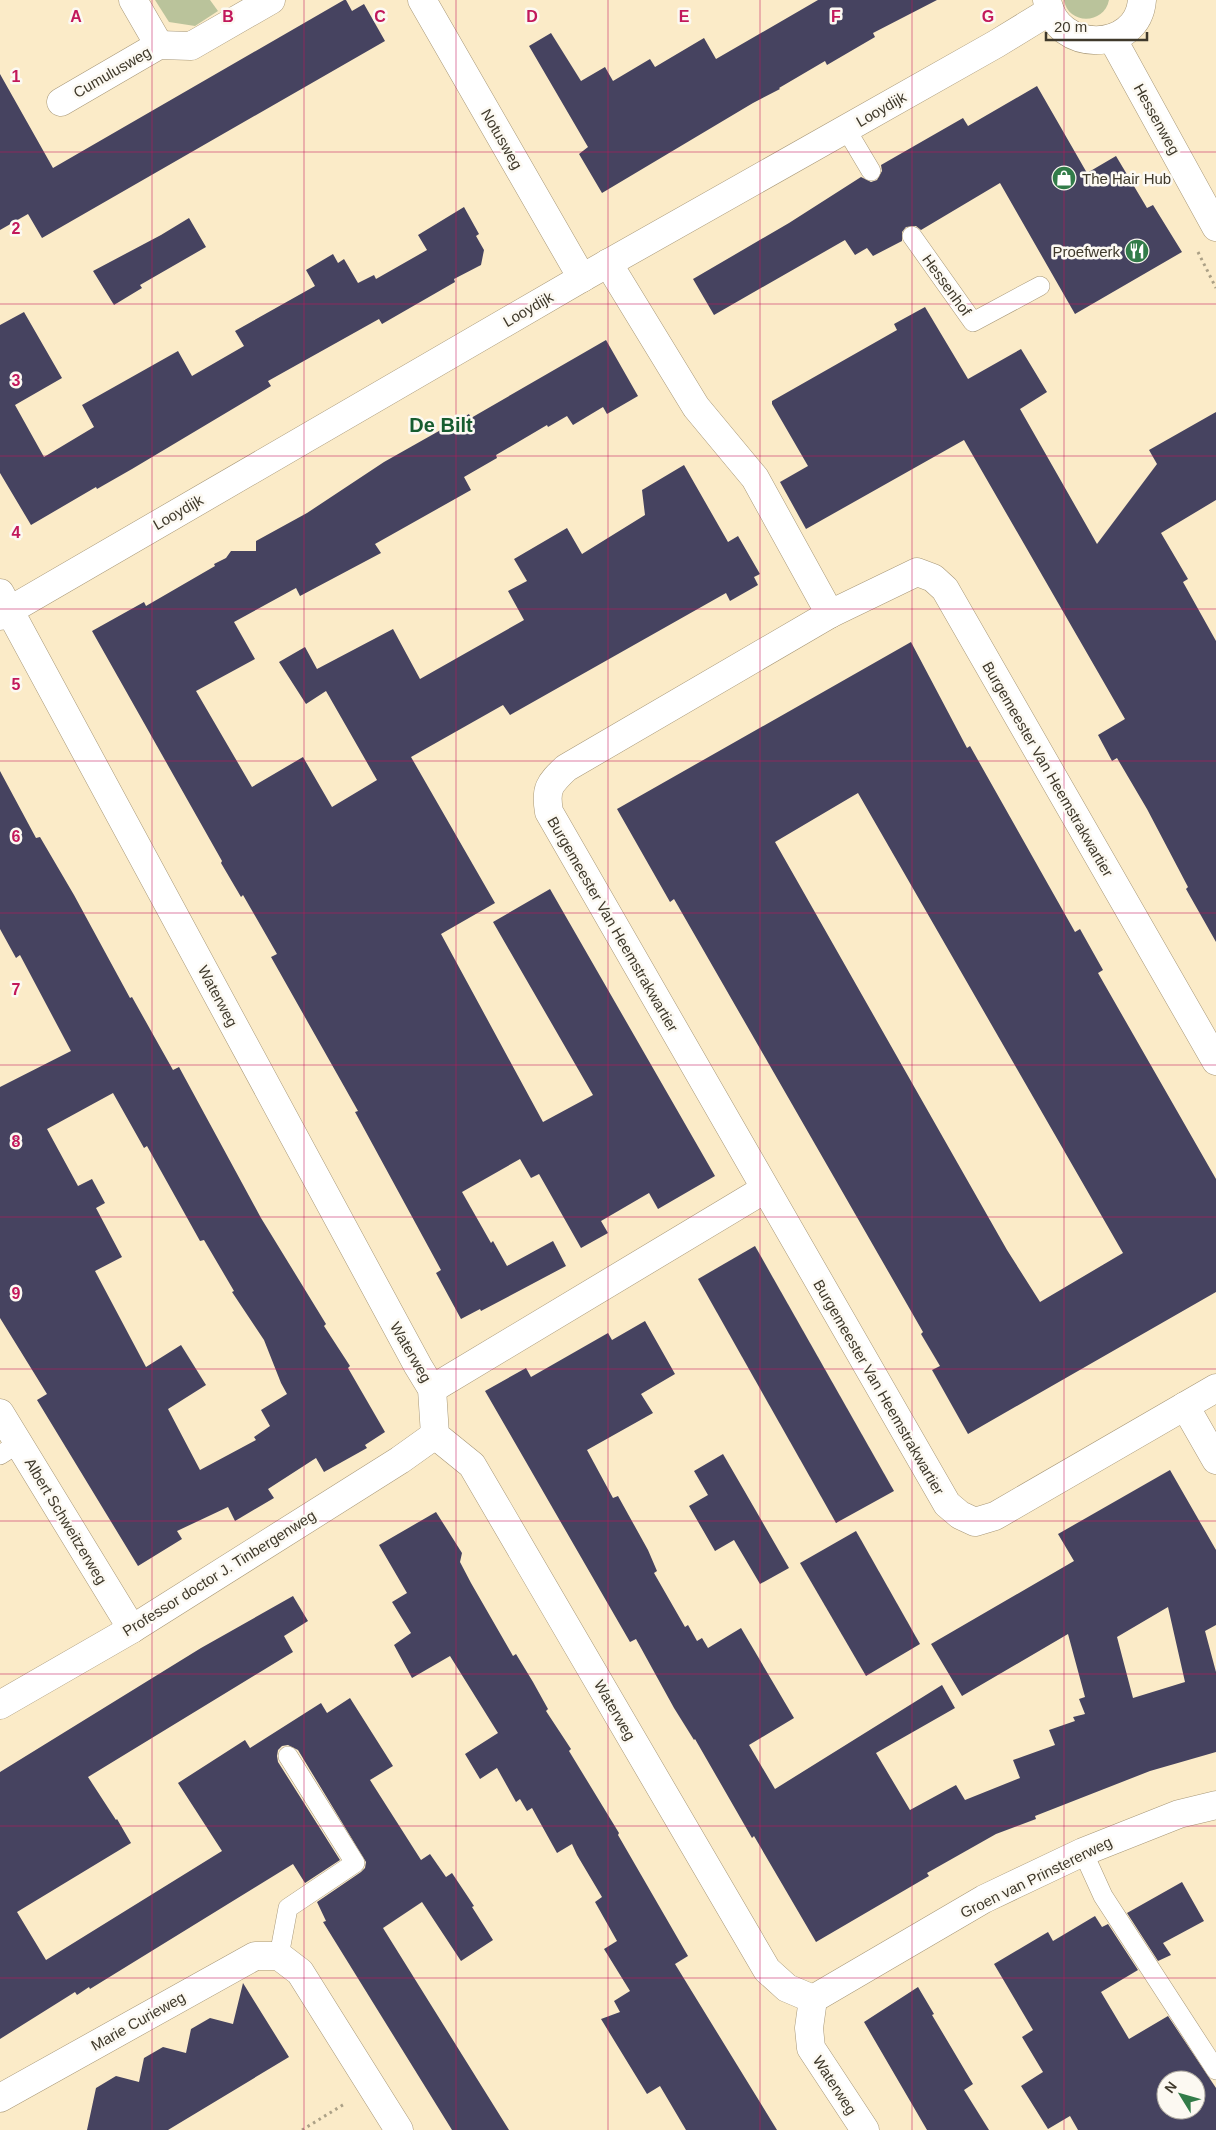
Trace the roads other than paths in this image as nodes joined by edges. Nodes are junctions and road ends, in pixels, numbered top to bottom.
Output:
1 (133, 0) edge
2 (271, 0) edge
3 (422, 0) edge
4 (1142, 0) edge
5 (1048, 5) edge
6 (1112, 38) junction
7 (158, 45) junction
8 (61, 102) dead end
9 (846, 129) junction
10 (871, 171) dead end
11 (1216, 227) edge
12 (912, 236) dead end
13 (608, 263) junction
14 (582, 278) junction
15 (1040, 286) dead end
16 (3, 606) edge
17 (830, 614) junction
18 (1216, 1061) edge
19 (765, 1189) junction
20 (1216, 1388) edge
21 (432, 1389) junction
22 (1185, 1406) junction
23 (0, 1412) edge
24 (435, 1435) junction
25 (9, 1449) edge
26 (1216, 1460) edge
27 (132, 1628) junction
28 (0, 1705) edge
29 (288, 1756) dead end
30 (1216, 1805) edge
31 (1083, 1852) junction
32 (279, 1956) junction
33 (813, 1998) junction
34 (1216, 2070) edge
35 (0, 2098) edge
36 (399, 2130) edge
37 (864, 2130) edge

1 - 7 street
2 - 7 street, Cumulusweg
3 - 14 street, Notusweg
4 - 6 street
5 - 6 street
5 - 9 street, Looydijk
6 - 11 street, Hessenweg
7 - 8 street, Cumulusweg
9 - 10 lane
9 - 13 street, Looydijk
12 - 15 lane, Hessenhof
13 - 14 street, Looydijk
13 - 17 street
14 - 16 street, Looydijk
16 - 21 street, Waterweg
17 - 18 street, Burgemeester Van Heemstrakwartier
17 - 19 street, Burgemeester Van Heemstrakwartier
19 - 21 street
19 - 22 street, Burgemeester Van Heemstrakwartier
20 - 22 street, Burgemeester Van Heemstrakwartier
21 - 24 street, Waterweg
22 - 26 street
23 - 25 street, Albert Schweitzerweg
24 - 27 street, Professor doctor J. Tinbergenweg
24 - 33 street, Waterweg
25 - 27 street, Albert Schweitzerweg
27 - 28 street, Professor doctor J. Tinbergenweg
29 - 32 lane
30 - 31 street, Groen van Prinstererweg
31 - 33 street, Groen van Prinstererweg
31 - 34 lane
32 - 35 street, Marie Curieweg
32 - 36 street
33 - 37 street, Waterweg

